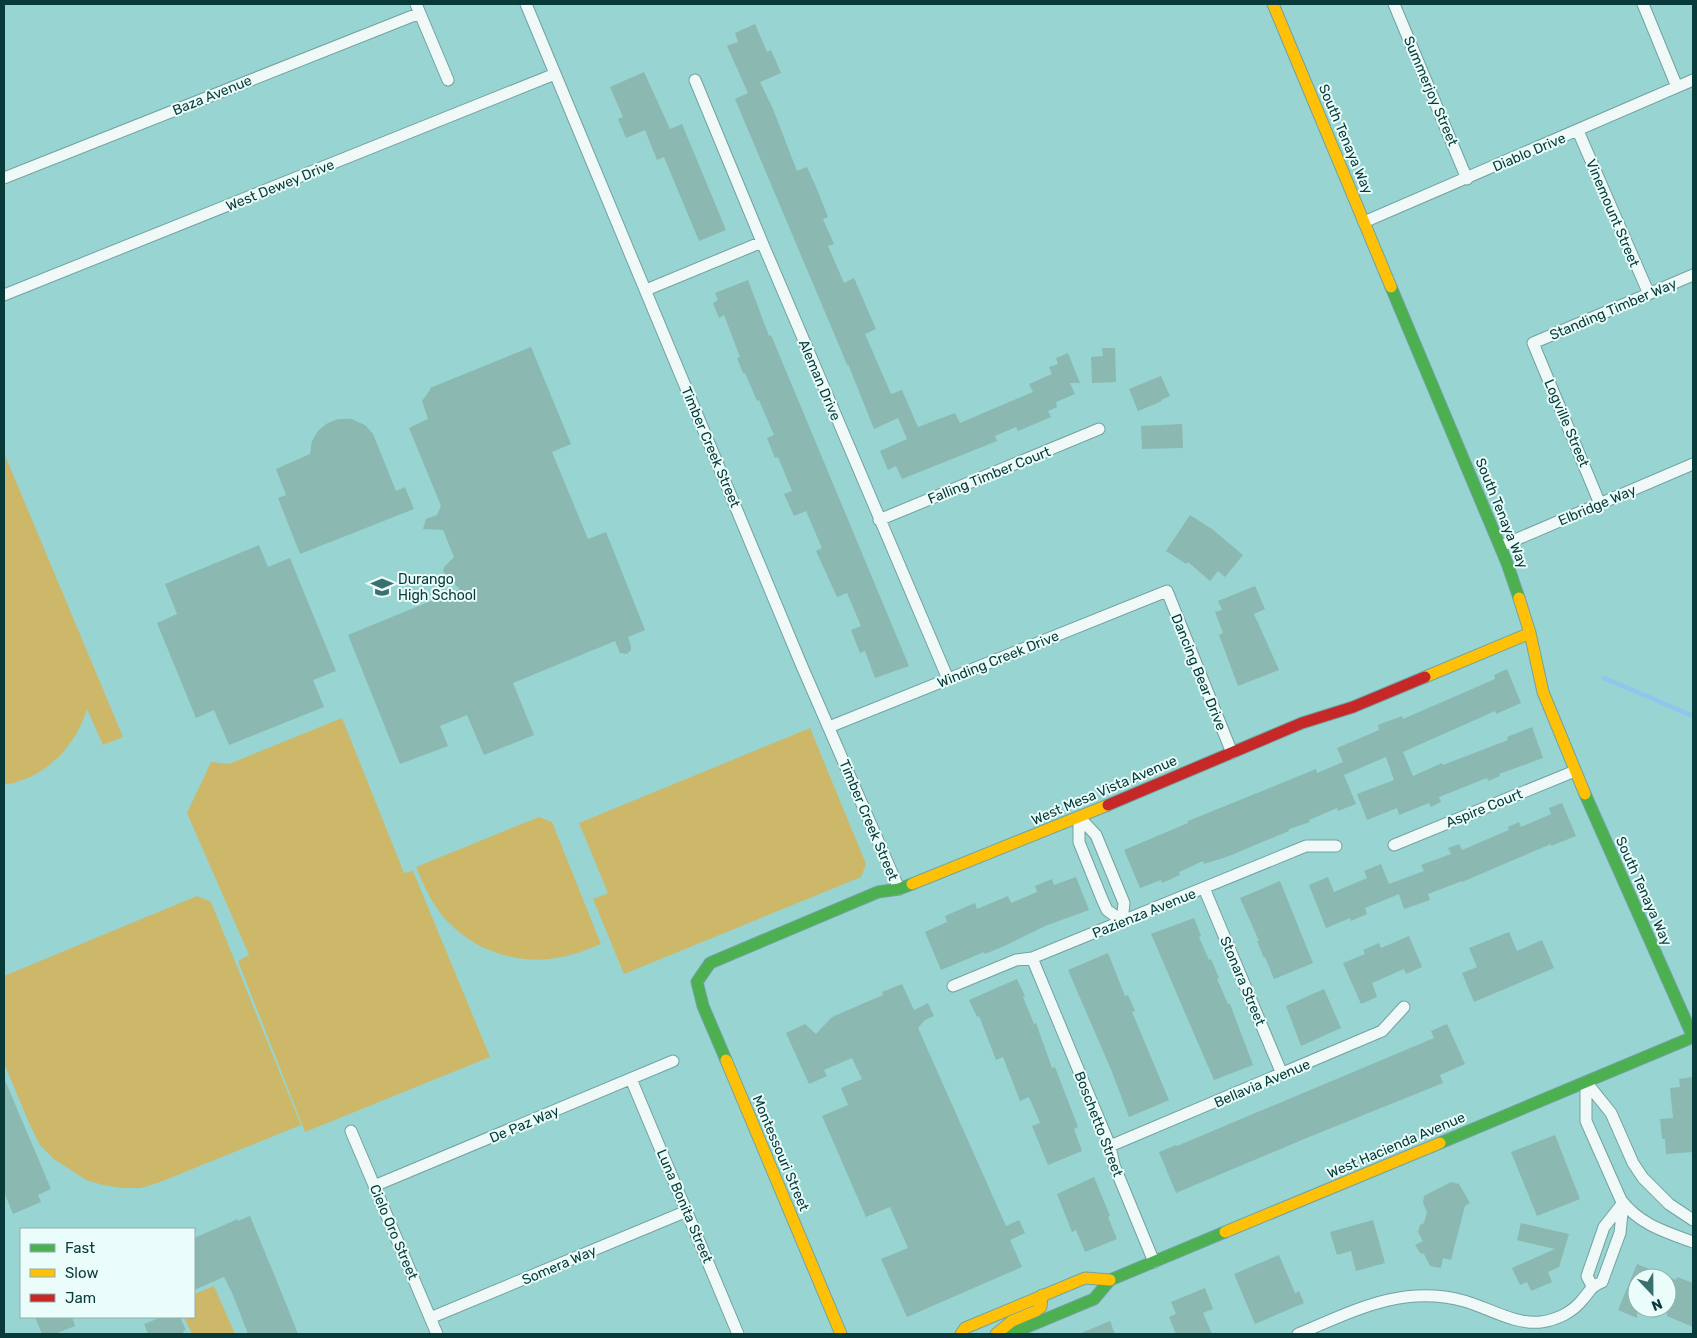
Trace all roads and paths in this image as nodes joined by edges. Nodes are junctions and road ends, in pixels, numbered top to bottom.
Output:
1 (526, 4) edge
2 (1273, 4) edge
3 (1394, 4) edge
4 (1643, 4) edge
5 (418, 8) edge
6 (555, 74) junction
7 (448, 80) dead end
8 (695, 80) dead end
9 (1693, 80) edge
10 (1677, 87) junction
11 (1578, 131) junction
12 (4, 178) edge
13 (1467, 179) junction
14 (1364, 222) junction
15 (762, 242) junction
16 (1693, 275) edge
17 (646, 290) junction
18 (1648, 294) junction
19 (4, 295) edge
20 (1533, 343) joint
21 (1099, 429) dead end
22 (1693, 464) edge
23 (1600, 504) junction
24 (879, 520) junction
25 (1501, 546) junction
26 (1167, 591) joint
27 (1530, 633) junction
28 (948, 678) junction
29 (829, 727) junction
30 (1232, 752) junction
31 (1575, 771) junction
32 (1079, 817) junction
33 (1394, 845) dead end
34 (1336, 846) dead end
35 (1204, 888) junction
36 (899, 889) junction
37 (1122, 921) junction
38 (1032, 958) junction
39 (697, 982) joint
40 (953, 986) dead end
41 (1404, 1007) dead end
42 (1693, 1037) edge
43 (673, 1061) dead end
44 (1282, 1074) junction
45 (631, 1079) junction
46 (1586, 1082) junction
47 (351, 1131) dead end
48 (1110, 1146) junction
49 (374, 1186) junction
50 (1623, 1203) junction
51 (687, 1211) junction
52 (1693, 1220) edge
53 (1693, 1242) edge
54 (1154, 1262) junction
55 (1110, 1280) junction
56 (1592, 1286) junction
57 (1042, 1296) junction
58 (430, 1318) junction
59 (437, 1334) edge
60 (738, 1334) edge
61 (841, 1334) edge
62 (961, 1334) edge
63 (996, 1334) edge
64 (1010, 1334) edge
65 (1298, 1334) edge

1 - 6 street, Timber Creek Street
2 - 14 street, South Tenaya Way
3 - 13 street, Summerjoy Street
4 - 10 street
5 - 7 street
5 - 12 street, Baza Avenue
6 - 17 street, Timber Creek Street
6 - 19 street, West Dewey Drive
8 - 15 street, Aleman Drive
9 - 10 street, Diablo Drive
10 - 11 street, Diablo Drive
11 - 13 street, Diablo Drive
11 - 18 street, Vinemount Street
13 - 14 street, Diablo Drive
14 - 25 street, South Tenaya Way
15 - 17 street
15 - 24 street, Aleman Drive
16 - 18 street, Standing Timber Way
17 - 29 street, Timber Creek Street
18 - 20 street, Standing Timber Way
20 - 23 street, Logville Street
21 - 24 street, Falling Timber Court
22 - 23 street, Elbridge Way
23 - 25 street, Elbridge Way
24 - 28 street, Aleman Drive
25 - 27 street, South Tenaya Way
26 - 28 street, Winding Creek Drive
26 - 30 street, Dancing Bear Drive
27 - 30 street, West Mesa Vista Avenue
27 - 31 street, South Tenaya Way
28 - 29 street, Winding Creek Drive
29 - 36 street, Timber Creek Street
30 - 32 street, West Mesa Vista Avenue
31 - 33 street, Aspire Court
31 - 42 street, South Tenaya Way
32 - 36 street, West Mesa Vista Avenue
32 - 37 street
32 - 37 street
34 - 35 street, Pazienza Avenue
35 - 37 street, Pazienza Avenue
35 - 44 street, Stonara Street
36 - 39 street, West Mesa Vista Avenue
37 - 38 street, Pazienza Avenue
38 - 40 street, Pazienza Avenue
38 - 48 street, Boschetto Street
39 - 61 street, Montessouri Street
41 - 44 street, Bellavia Avenue
42 - 46 street, West Hacienda Avenue
43 - 45 street, De Paz Way
44 - 48 street, Bellavia Avenue
45 - 49 street, De Paz Way
45 - 51 street, Luna Bonita Street
46 - 50 street
46 - 52 street
46 - 54 street, West Hacienda Avenue
47 - 49 street, Cielo Oro Street
48 - 54 street, Boschetto Street
49 - 58 street, Cielo Oro Street
50 - 53 street
50 - 56 street
50 - 56 street
51 - 58 street, Somera Way
51 - 60 street, Luna Bonita Street
54 - 55 street, West Hacienda Avenue
55 - 57 street, West Hacienda Avenue
55 - 64 street, West Hacienda Avenue
56 - 65 street
57 - 62 street, West Hacienda Avenue
57 - 63 street
58 - 59 street, Cielo Oro Street

